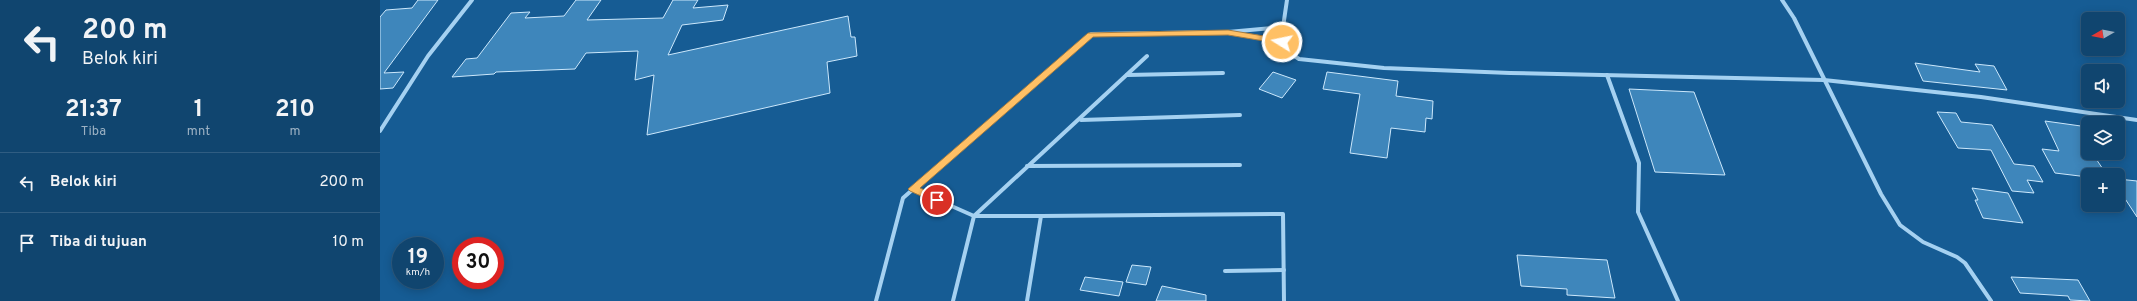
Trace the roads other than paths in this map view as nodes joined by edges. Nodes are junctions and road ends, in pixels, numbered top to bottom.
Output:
1 (472, 0) edge
2 (1287, 0) edge
3 (1782, 0) edge
4 (1283, 27) junction
5 (1228, 32) junction
6 (1282, 42) junction
7 (1147, 56) dead end
8 (1223, 73) dead end
9 (1126, 75) junction
10 (1607, 75) junction
11 (1824, 80) junction
12 (1240, 115) dead end
13 (1080, 120) junction
14 (2137, 120) edge
15 (380, 131) edge
16 (1240, 165) dead end
17 (1027, 166) junction
18 (913, 189) junction
19 (974, 216) junction
20 (1041, 216) junction
21 (1284, 270) junction
22 (1225, 271) dead end
23 (876, 301) edge
24 (953, 301) edge
25 (1027, 301) edge
26 (1284, 301) edge
27 (1678, 301) edge
28 (1991, 301) edge

1 - 15 street
2 - 4 street
3 - 11 street
4 - 5 street
4 - 6 street
5 - 6 street
5 - 18 street
6 - 10 street
7 - 9 street
8 - 9 street
9 - 13 street
10 - 11 street
10 - 27 street
11 - 14 street
11 - 28 street
12 - 13 street
13 - 17 street
16 - 17 street
17 - 19 street
18 - 19 street
18 - 23 street
19 - 20 street
19 - 24 street
20 - 21 street
20 - 25 street
21 - 22 street
21 - 26 street

